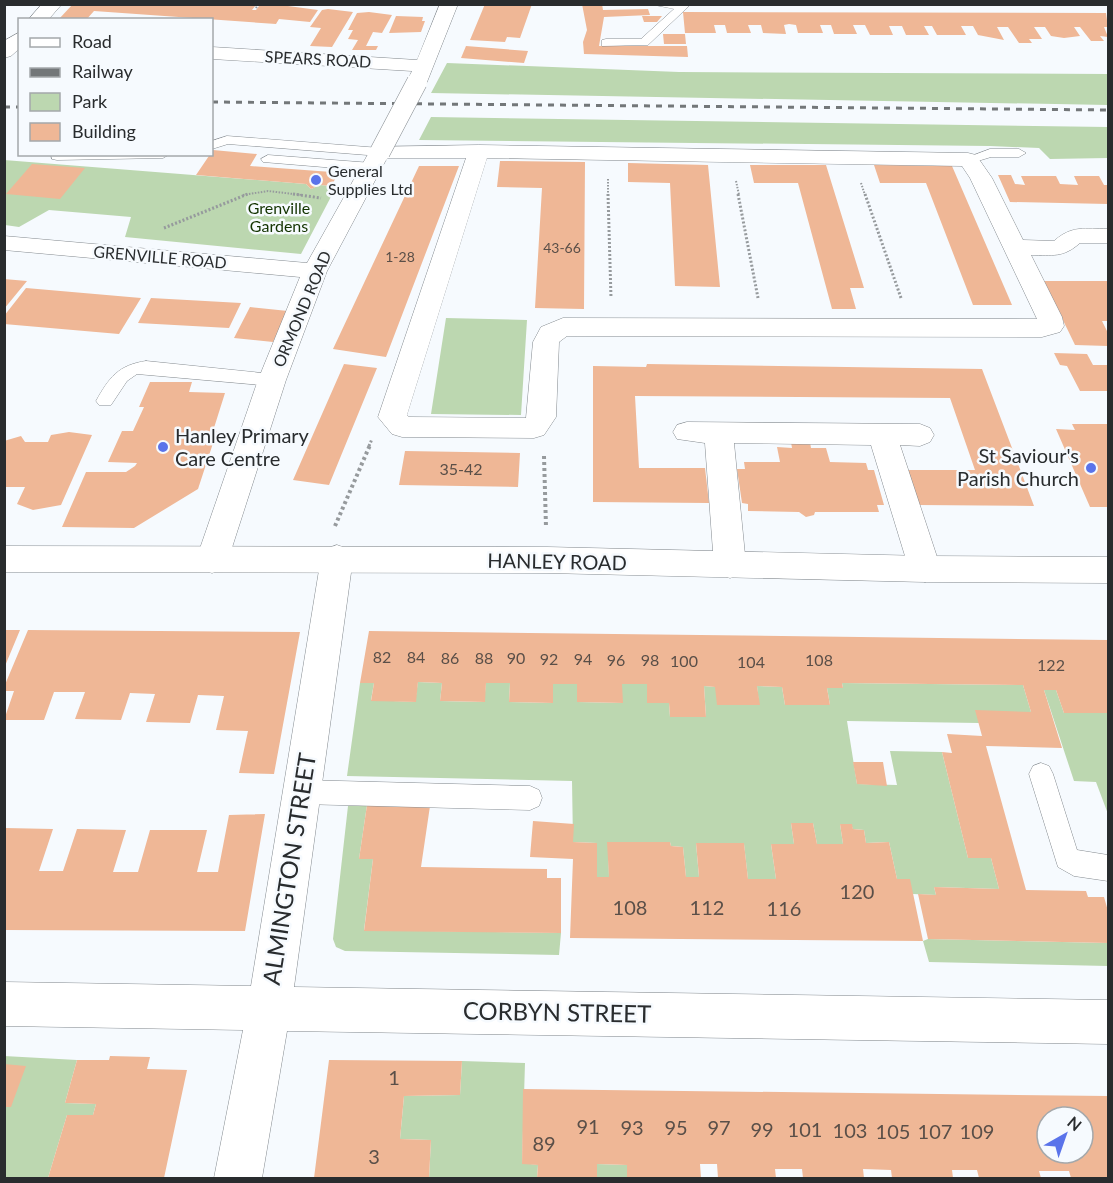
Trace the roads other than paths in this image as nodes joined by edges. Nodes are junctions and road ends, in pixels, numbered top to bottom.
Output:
1 (53, 4) edge
2 (449, 4) edge
3 (655, 4) edge
4 (684, 5) edge
5 (39, 18) edge
6 (606, 43) dead end
7 (213, 53) edge
8 (421, 74) junction
9 (213, 145) edge
10 (479, 151) junction
11 (1020, 153) dead end
12 (268, 159) dead end
13 (376, 159) junction
14 (968, 160) junction
15 (1108, 236) edge
16 (4, 243) edge
17 (1014, 247) junction
18 (315, 271) junction
19 (272, 380) junction
20 (105, 400) dead end
21 (687, 432) dead end
22 (719, 434) junction
23 (882, 435) junction
24 (920, 435) dead end
25 (340, 544) junction
26 (4, 559) edge
27 (212, 560) junction
28 (730, 565) junction
29 (925, 569) junction
30 (1108, 570) edge
31 (1041, 774) dead end
32 (301, 792) junction
33 (530, 798) dead end
34 (1108, 868) edge
35 (4, 1005) edge
36 (269, 1008) junction
37 (1108, 1022) edge
38 (238, 1179) edge

1 - 5 street
2 - 8 street, ORMOND ROAD
3 - 4 lane
4 - 6 lane
7 - 8 street, SPEARS ROAD
8 - 13 street, ORMOND ROAD, bridge
9 - 13 lane
10 - 13 street
10 - 14 street
10 - 17 street
11 - 14 lane
12 - 13 lane
13 - 18 street, ORMOND ROAD
14 - 17 street
15 - 17 street
16 - 18 street, GRENVILLE ROAD
18 - 19 street, ORMOND ROAD
19 - 20 lane
19 - 27 street, ORMOND ROAD
21 - 22 street
22 - 23 street
22 - 28 street
23 - 24 street
23 - 29 street
25 - 27 street, HANLEY ROAD
25 - 28 street, HANLEY ROAD
25 - 32 street, ALMINGTON STREET
26 - 27 street, HANLEY ROAD
28 - 29 street, HANLEY ROAD
29 - 30 street, HANLEY ROAD
31 - 34 lane
32 - 33 lane
32 - 36 street, ALMINGTON STREET
35 - 36 street, CORBYN STREET
36 - 37 street, CORBYN STREET
36 - 38 street, ALMINGTON STREET

